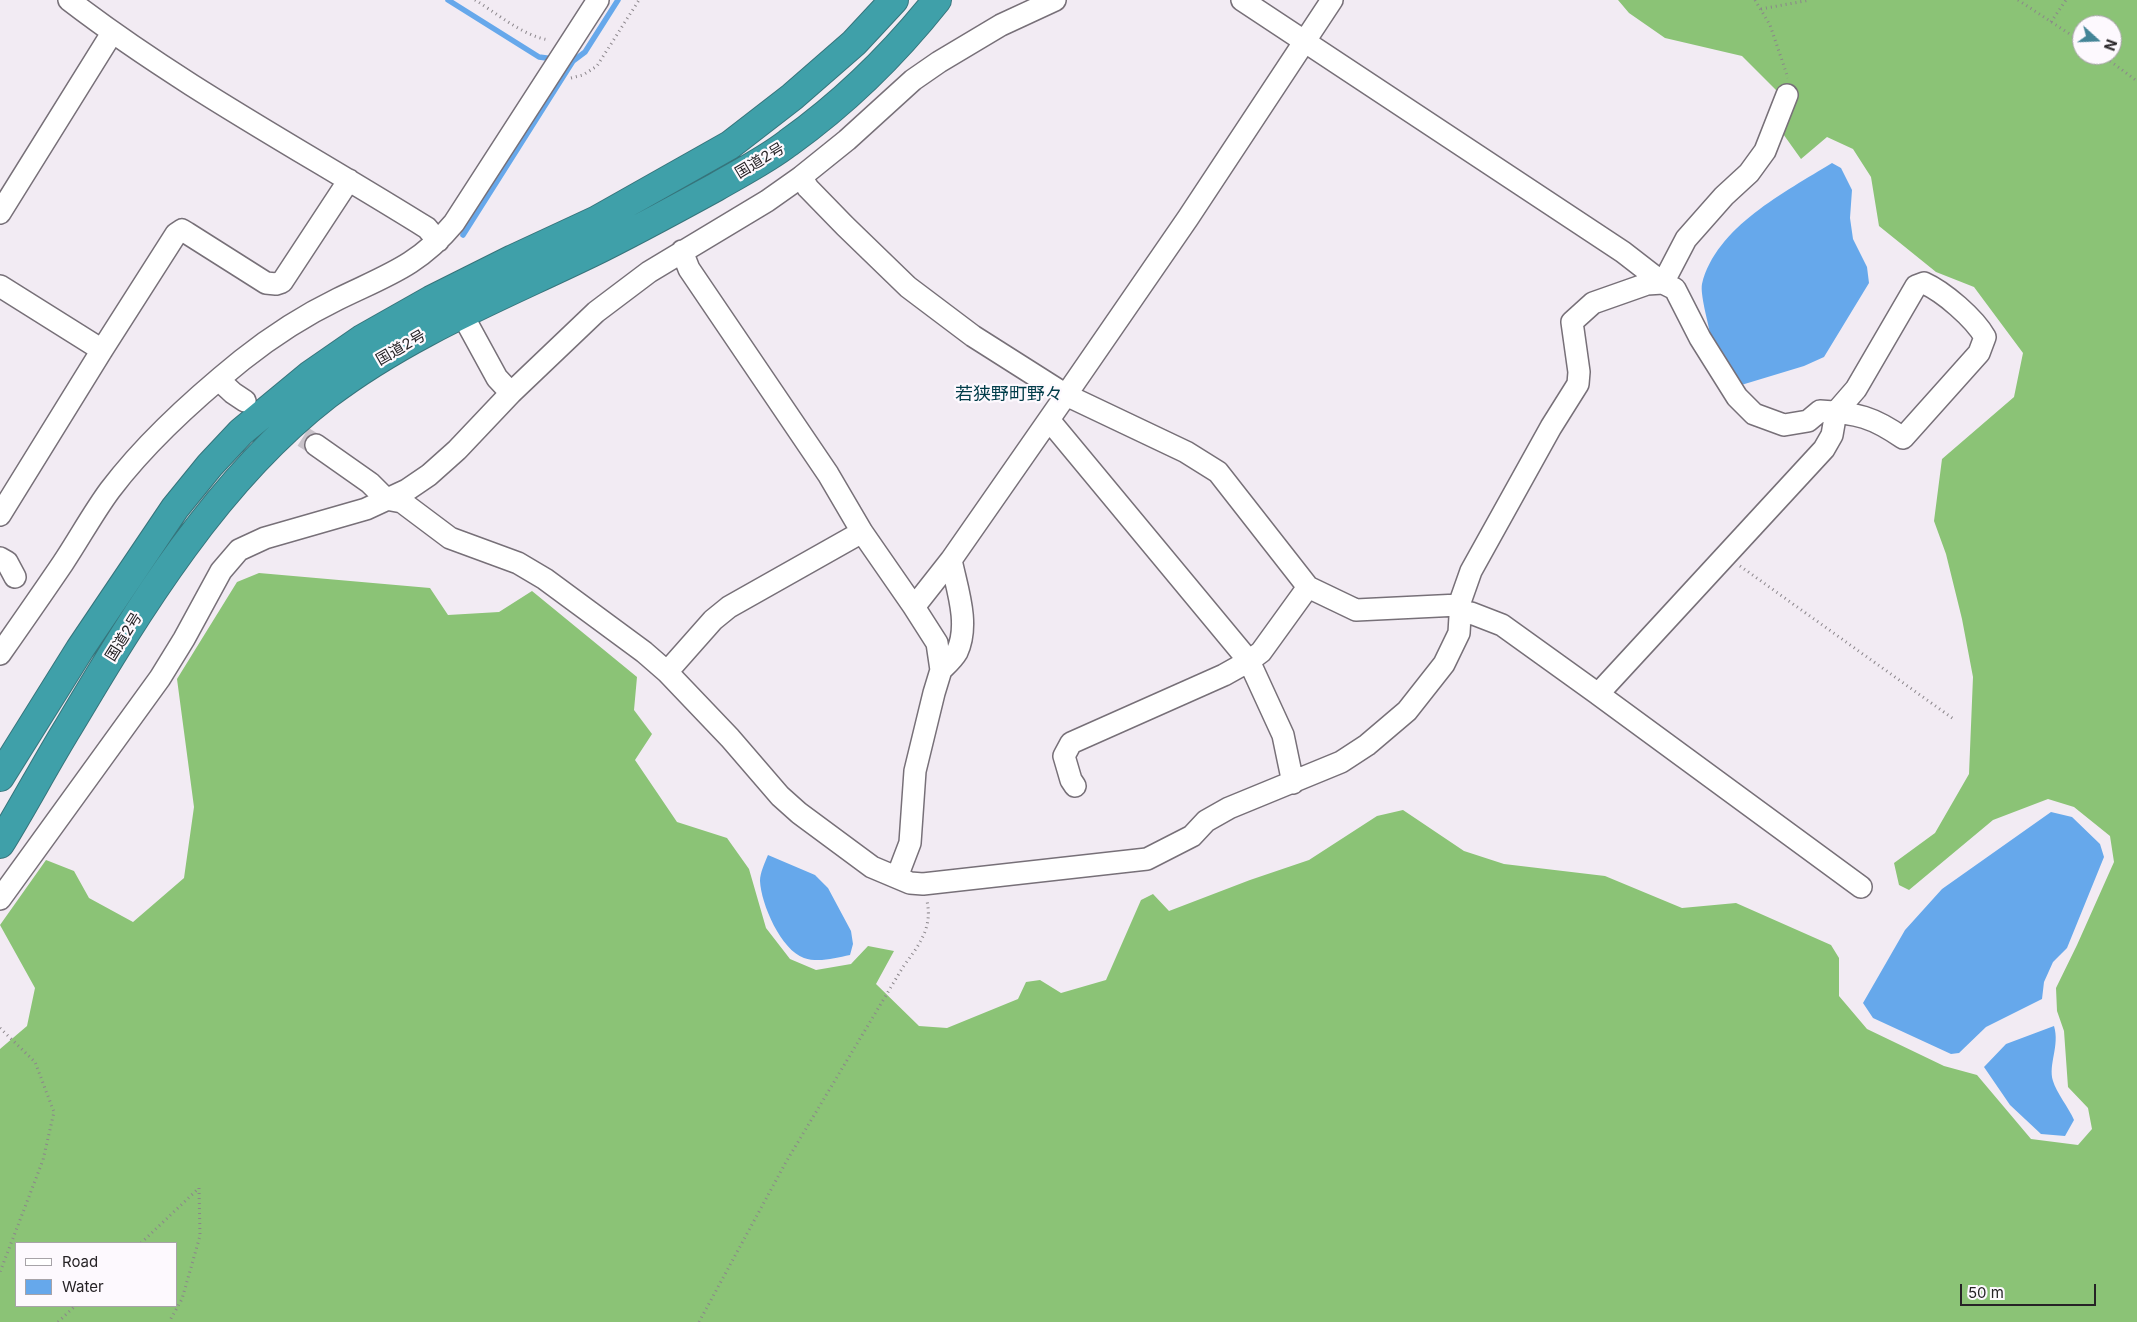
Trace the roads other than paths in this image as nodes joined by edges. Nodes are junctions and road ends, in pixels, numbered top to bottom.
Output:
1 (69, 0) edge
2 (598, 0) edge
3 (894, 0) edge
4 (937, 0) edge
5 (1055, 0) edge
6 (1242, 0) edge
7 (1332, 0) edge
8 (112, 33) junction
9 (1304, 42) junction
10 (1787, 95) road end
11 (801, 178) junction
12 (348, 180) junction
13 (0, 213) edge
14 (438, 241) junction
15 (682, 251) junction
16 (1663, 283) junction
17 (0, 286) edge
18 (462, 314) junction
19 (102, 350) junction
20 (219, 380) junction
21 (511, 392) junction
22 (1066, 395) junction
23 (245, 401) dead end
24 (1836, 412) junction
25 (1049, 420) junction
26 (316, 445) tunnel mouth
27 (386, 499) junction
28 (0, 515) edge
29 (862, 532) junction
30 (0, 558) edge
31 (951, 560) junction
32 (15, 577) dead end
33 (1308, 587) junction
34 (914, 607) junction
35 (1459, 610) junction
36 (0, 654) edge
37 (1249, 661) junction
38 (941, 670) junction
39 (667, 672) junction
40 (1598, 694) junction
41 (0, 778) edge
42 (1293, 783) junction
43 (1075, 786) dead end
44 (0, 844) edge
45 (896, 877) junction
46 (1861, 887) dead end
47 (0, 899) edge

1 - 8 street
2 - 14 street
3 - 41 highway, 国道2号
4 - 18 highway, 国道2号
5 - 11 street
6 - 9 street
7 - 9 street
8 - 12 street
8 - 13 street
9 - 16 street
9 - 22 street
10 - 16 street
11 - 15 street
11 - 22 street
12 - 14 street
12 - 19 street
14 - 20 street
15 - 21 street
15 - 29 street
16 - 24 street
16 - 35 street
17 - 19 street
18 - 21 street
18 - 44 highway, 国道2号
19 - 28 street
20 - 23 street
20 - 36 street
21 - 27 street
22 - 25 street
22 - 33 street
24 - 24 street
24 - 40 street
25 - 31 street
25 - 37 street
26 - 27 street
27 - 39 street
27 - 47 street
29 - 34 street
29 - 39 street
30 - 32 street
31 - 34 street
31 - 38 street
33 - 35 street
33 - 37 street
34 - 38 street
35 - 40 street
35 - 42 street
37 - 42 street
37 - 43 street
38 - 45 street
39 - 45 street
40 - 46 street
42 - 45 street

